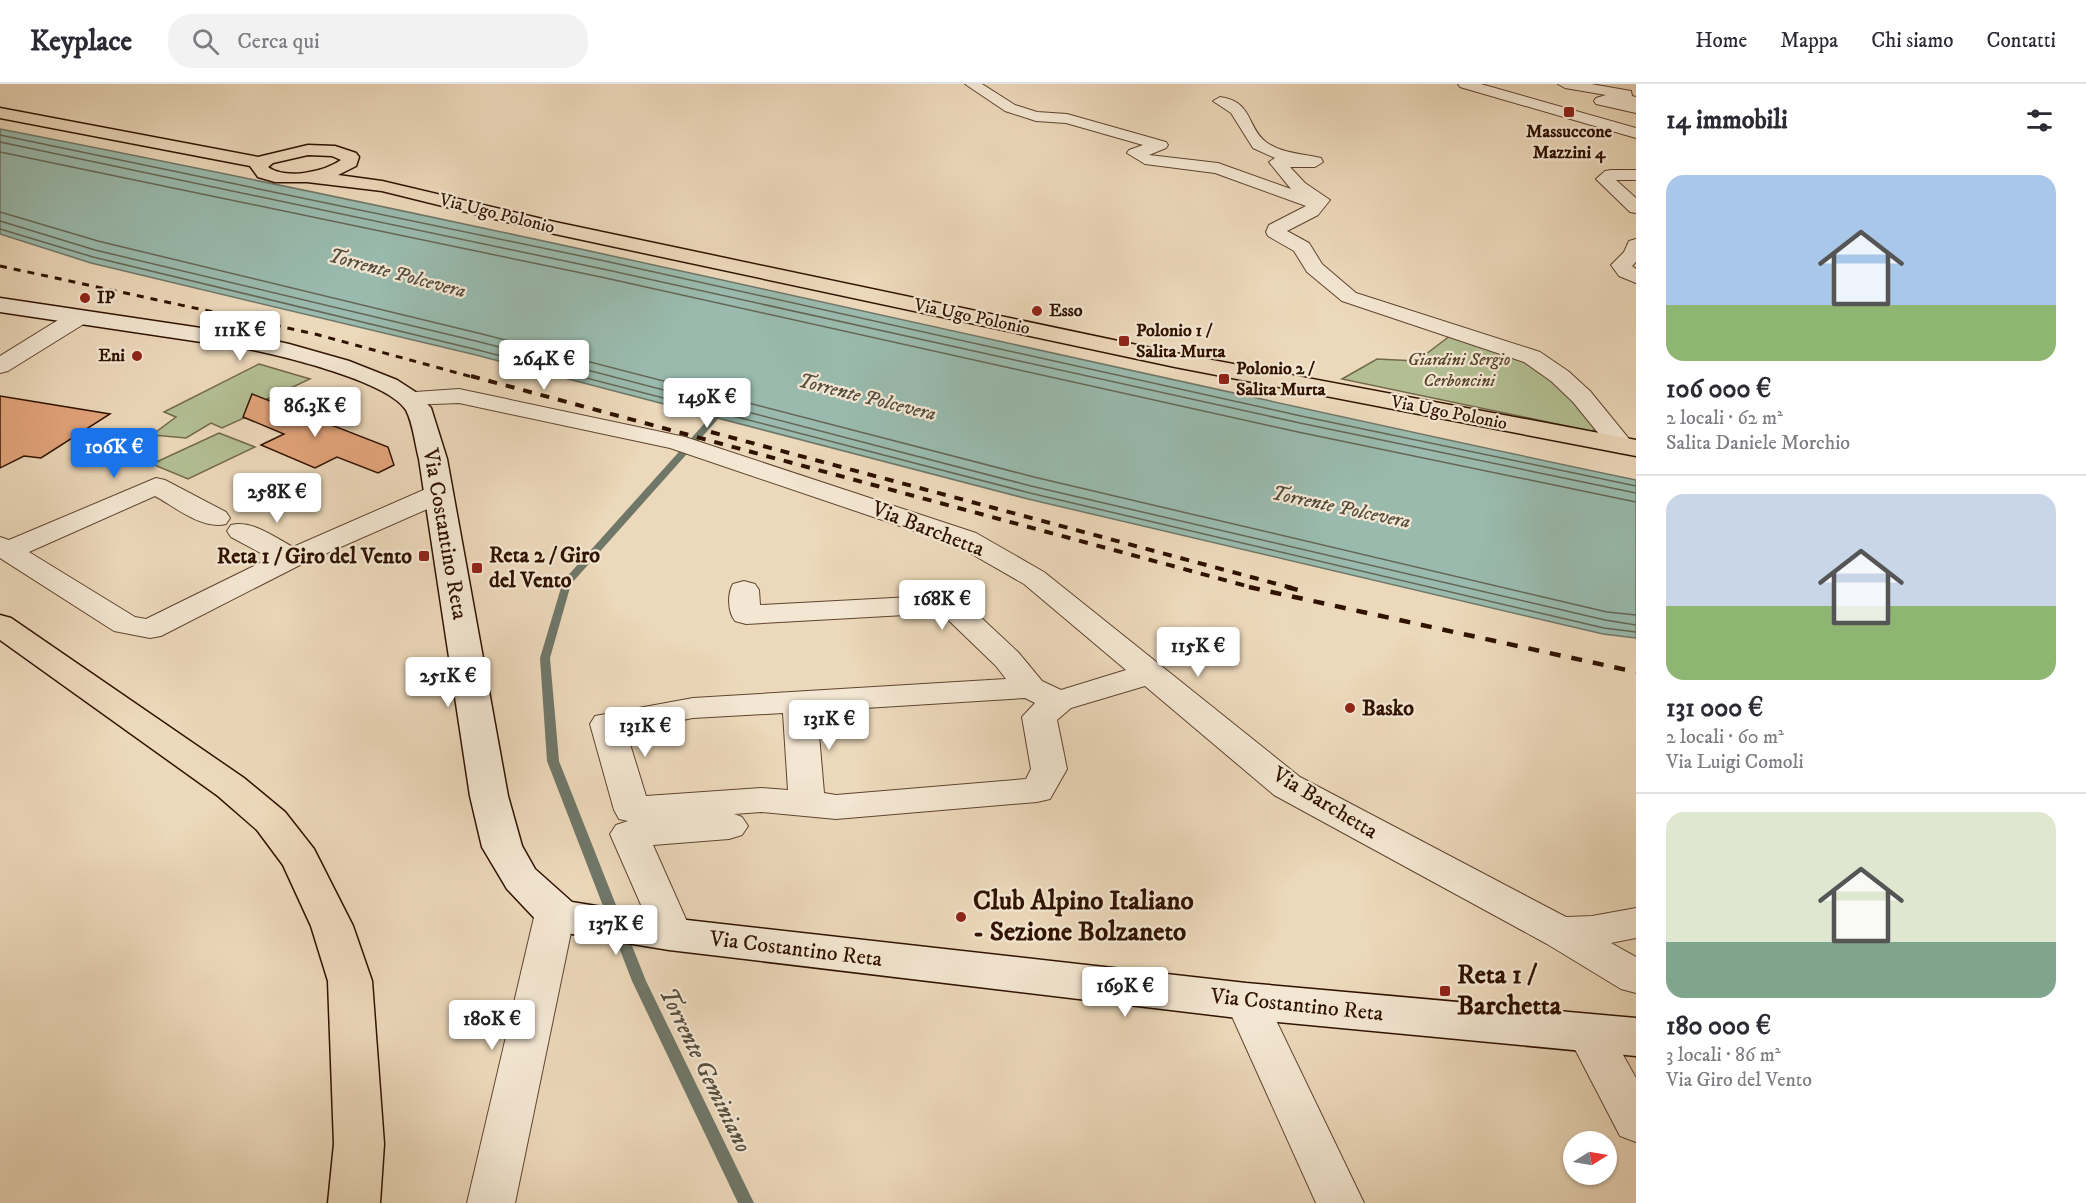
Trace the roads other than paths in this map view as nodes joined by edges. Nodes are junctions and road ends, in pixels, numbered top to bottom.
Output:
1 (972, 84) edge
2 (1465, 84) edge
3 (1483, 84) edge
4 (1565, 84) edge
5 (1609, 84) edge
6 (1636, 88) edge
7 (1636, 96) edge
8 (1220, 101) dead end
9 (1636, 101) edge
10 (1636, 108) edge
11 (0, 113) edge
12 (1564, 113) junction
13 (1636, 120) edge
14 (1602, 122) junction
15 (1636, 133) edge
16 (220, 155) junction
17 (279, 155) junction
18 (260, 163) junction
19 (347, 166) junction
20 (1636, 175) edge
21 (309, 177) junction
22 (382, 186) junction
23 (1317, 204) junction
24 (1636, 208) edge
25 (1636, 245) edge
26 (1636, 277) edge
27 (0, 305) edge
28 (79, 317) junction
29 (0, 366) edge
30 (408, 398) junction
31 (1629, 447) edge
32 (438, 494) junction
33 (216, 518) dead end
34 (241, 531) dead end
35 (5, 548) edge
36 (292, 558) junction
37 (744, 590) dead end
38 (0, 625) edge
39 (1152, 673) junction
40 (1045, 695) junction
41 (799, 702) junction
42 (807, 804) junction
43 (729, 826) dead end
44 (563, 916) junction
45 (1636, 924) edge
46 (1561, 933) junction
47 (671, 935) junction
48 (1636, 977) edge
49 (1246, 1001) junction
50 (1588, 1032) junction
51 (1636, 1037) edge
52 (1636, 1122) edge
53 (354, 1203) edge
54 (491, 1203) edge
55 (1340, 1203) edge

1 - 23 street
2 - 12 street
3 - 12 street
4 - 7 street
5 - 6 street
8 - 23 street
9 - 10 street
11 - 16 main road, Via Ugo Polonio
12 - 14 street
13 - 14 street
14 - 15 street
16 - 17 main road, Via Ugo Polonio
16 - 18 main road, Via Ugo Polonio
17 - 18 main road, Via Ugo Polonio
17 - 19 main road, Via Ugo Polonio
18 - 21 main road, Via Ugo Polonio
19 - 21 main road, Via Ugo Polonio
19 - 22 main road, Via Ugo Polonio
20 - 24 street
21 - 22 main road, Via Ugo Polonio
22 - 31 main road, Via Ugo Polonio
23 - 31 street
25 - 26 street
27 - 28 main road, Via Costantino Reta
28 - 29 street
28 - 30 main road, Via Costantino Reta
30 - 32 main road, Via Costantino Reta
30 - 39 street, Via Barchetta
32 - 36 street
32 - 44 main road, Via Costantino Reta
33 - 35 street
34 - 36 street
35 - 36 street
37 - 40 street
38 - 53 main road
39 - 40 street
39 - 46 street, Via Barchetta
40 - 41 street
40 - 42 street
41 - 42 street
41 - 42 street
43 - 47 street
44 - 47 main road, Via Costantino Reta
44 - 54 street
45 - 46 street
46 - 48 street, Via Barchetta
47 - 49 main road, Via Costantino Reta
49 - 50 main road, Via Costantino Reta
49 - 55 street
50 - 51 main road, Via Costantino Reta
50 - 52 street

